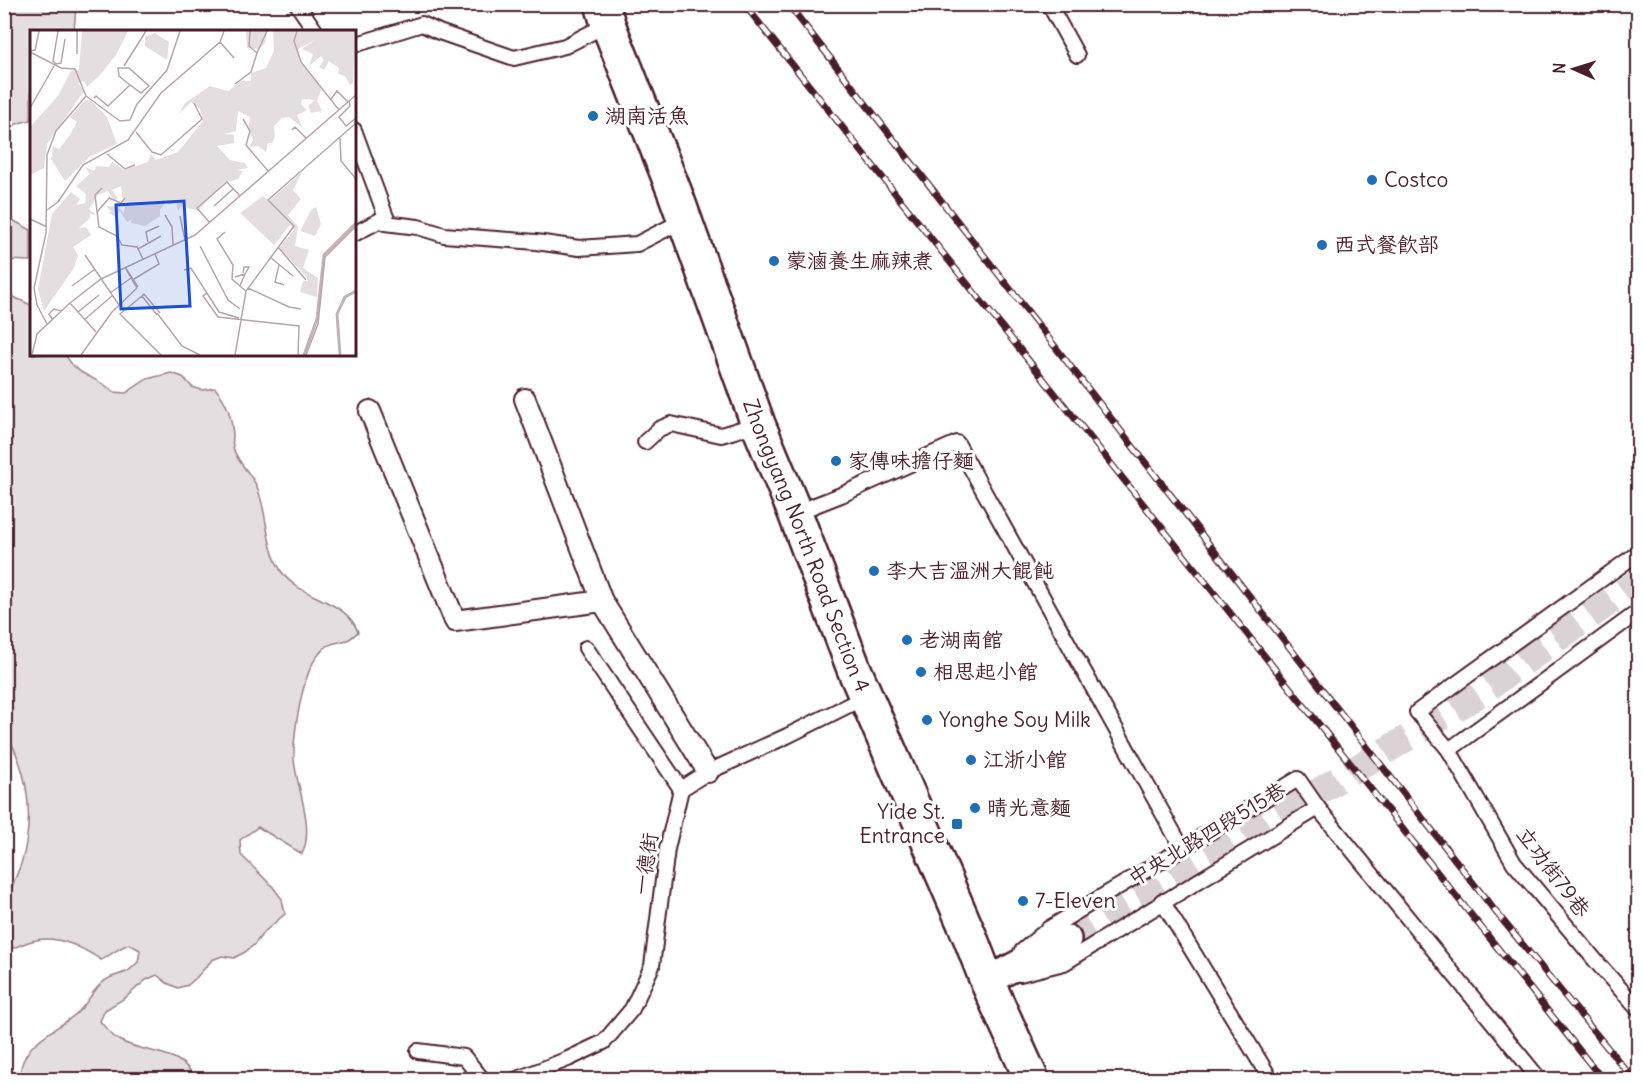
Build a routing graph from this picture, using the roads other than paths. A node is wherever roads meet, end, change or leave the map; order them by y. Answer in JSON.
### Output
{"nodes":[{"id":1,"x":297,"y":4,"type":"edge"},
{"id":2,"x":1049,"y":4,"type":"edge"},
{"id":3,"x":605,"y":14,"type":"edge"},
{"id":4,"x":315,"y":30,"type":"edge"},
{"id":5,"x":356,"y":44,"type":"edge"},
{"id":6,"x":1077,"y":55,"type":"dead end"},
{"id":7,"x":356,"y":135,"type":"edge"},
{"id":8,"x":386,"y":217,"type":"junction"},
{"id":9,"x":684,"y":220,"type":"junction"},
{"id":10,"x":356,"y":233,"type":"edge"},
{"id":11,"x":525,"y":399,"type":"dead end"},
{"id":12,"x":370,"y":411,"type":"dead end"},
{"id":13,"x":758,"y":424,"type":"junction"},
{"id":14,"x":645,"y":442,"type":"dead end"},
{"id":15,"x":795,"y":513,"type":"junction"},
{"id":16,"x":1638,"y":553,"type":"edge"},
{"id":17,"x":602,"y":601,"type":"junction"},
{"id":18,"x":1638,"y":612,"type":"edge"},
{"id":19,"x":586,"y":648,"type":"dead end"},
{"id":20,"x":867,"y":696,"type":"junction"},
{"id":21,"x":1449,"y":750,"type":"junction"},
{"id":22,"x":708,"y":772,"type":"junction"},
{"id":23,"x":681,"y":789,"type":"junction"},
{"id":24,"x":1318,"y":808,"type":"junction"},
{"id":25,"x":1182,"y":848,"type":"junction"},
{"id":26,"x":1162,"y":902,"type":"junction"},
{"id":27,"x":1067,"y":939,"type":"tunnel mouth"},
{"id":28,"x":987,"y":981,"type":"junction"},
{"id":29,"x":1638,"y":1009,"type":"edge"},
{"id":30,"x":418,"y":1051,"type":"dead end"},
{"id":31,"x":483,"y":1080,"type":"edge"},
{"id":32,"x":515,"y":1080,"type":"edge"},
{"id":33,"x":1032,"y":1080,"type":"edge"},
{"id":34,"x":1271,"y":1080,"type":"edge"},
{"id":35,"x":1539,"y":1080,"type":"edge"}],
"edges":[{"from":1,"to":4,"type":"lane"},
{"from":2,"to":6,"type":"lane"},
{"from":3,"to":5,"type":"lane"},
{"from":3,"to":9,"type":"street","name":"Zhongyang North Road Section 4"},
{"from":7,"to":8,"type":"lane"},
{"from":8,"to":9,"type":"lane"},
{"from":8,"to":10,"type":"lane"},
{"from":9,"to":13,"type":"street","name":"Zhongyang North Road Section 4"},
{"from":11,"to":17,"type":"street"},
{"from":12,"to":17,"type":"street"},
{"from":13,"to":14,"type":"lane"},
{"from":13,"to":15,"type":"street","name":"Zhongyang North Road Section 4"},
{"from":15,"to":20,"type":"street","name":"Zhongyang North Road Section 4"},
{"from":15,"to":25,"type":"lane"},
{"from":16,"to":21,"type":"lane","name":"立功街79巷"},
{"from":17,"to":22,"type":"street"},
{"from":18,"to":21,"type":"lane"},
{"from":19,"to":23,"type":"lane"},
{"from":20,"to":22,"type":"lane"},
{"from":20,"to":28,"type":"street","name":"Zhongyang North Road Section 4"},
{"from":21,"to":29,"type":"lane","name":"立功街79巷"},
{"from":22,"to":23,"type":"lane"},
{"from":23,"to":32,"type":"lane","name":"一德街"},
{"from":24,"to":25,"type":"lane","name":"中央北路四段515巷"},
{"from":24,"to":26,"type":"lane","name":"中央北路四段515巷"},
{"from":24,"to":35,"type":"lane"},
{"from":25,"to":28,"type":"lane","name":"中央北路四段515巷"},
{"from":26,"to":28,"type":"lane","name":"中央北路四段515巷"},
{"from":26,"to":34,"type":"lane"},
{"from":27,"to":28,"type":"street"},
{"from":28,"to":33,"type":"street","name":"Zhongyang North Road Section 4"},
{"from":30,"to":31,"type":"lane"}]}
